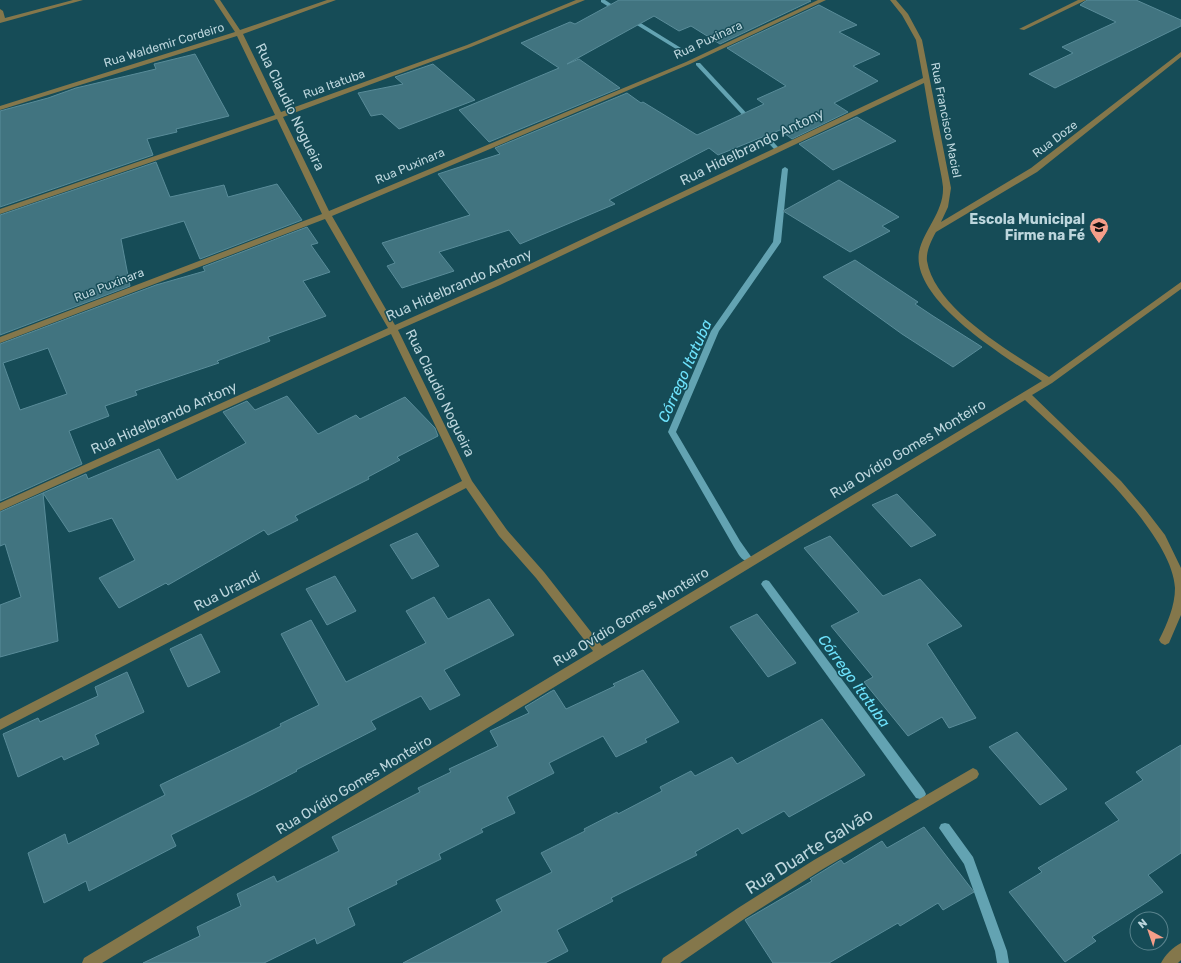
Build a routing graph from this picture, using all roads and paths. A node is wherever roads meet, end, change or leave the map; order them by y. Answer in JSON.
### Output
{"nodes":[{"id":1,"x":80,"y":0,"type":"edge"},
{"id":2,"x":216,"y":0,"type":"edge"},
{"id":3,"x":333,"y":0,"type":"edge"},
{"id":4,"x":582,"y":0,"type":"edge"},
{"id":5,"x":823,"y":0,"type":"edge"},
{"id":6,"x":893,"y":0,"type":"edge"},
{"id":7,"x":1083,"y":0,"type":"edge"},
{"id":8,"x":0,"y":11,"type":"edge"},
{"id":9,"x":1,"y":21,"type":"edge"},
{"id":10,"x":1022,"y":30,"type":"dead end"},
{"id":11,"x":239,"y":33,"type":"junction"},
{"id":12,"x":1181,"y":54,"type":"edge"},
{"id":13,"x":926,"y":79,"type":"junction"},
{"id":14,"x":0,"y":108,"type":"edge"},
{"id":15,"x":278,"y":116,"type":"junction"},
{"id":16,"x":0,"y":212,"type":"edge"},
{"id":17,"x":327,"y":215,"type":"junction"},
{"id":18,"x":934,"y":230,"type":"junction"},
{"id":19,"x":1181,"y":285,"type":"edge"},
{"id":20,"x":393,"y":329,"type":"junction"},
{"id":21,"x":0,"y":340,"type":"edge"},
{"id":22,"x":1049,"y":381,"type":"junction"},
{"id":23,"x":1026,"y":396,"type":"junction"},
{"id":24,"x":468,"y":483,"type":"junction"},
{"id":25,"x":0,"y":507,"type":"edge"},
{"id":26,"x":1164,"y":640,"type":"dead end"},
{"id":27,"x":601,"y":653,"type":"junction"},
{"id":28,"x":0,"y":725,"type":"edge"},
{"id":29,"x":973,"y":774,"type":"dead end"},
{"id":30,"x":1181,"y":950,"type":"edge"},
{"id":31,"x":89,"y":963,"type":"edge"},
{"id":32,"x":668,"y":963,"type":"edge"},
{"id":33,"x":1168,"y":963,"type":"edge"}],
"edges":[{"from":1,"to":9,"type":"street"},
{"from":2,"to":11,"type":"street","name":"Rua Claudio Nogueira"},
{"from":3,"to":11,"type":"street","name":"Rua Waldemir Cordeiro"},
{"from":4,"to":15,"type":"street","name":"Rua Itatuba"},
{"from":5,"to":17,"type":"street","name":"Rua Puxinara"},
{"from":6,"to":13,"type":"street","name":"Rua Francisco Maciel"},
{"from":7,"to":10,"type":"street"},
{"from":8,"to":9,"type":"street"},
{"from":11,"to":14,"type":"street","name":"Rua Waldemir Cordeiro"},
{"from":11,"to":15,"type":"street","name":"Rua Claudio Nogueira"},
{"from":12,"to":18,"type":"street","name":"Rua Doze"},
{"from":13,"to":18,"type":"street","name":"Rua Francisco Maciel"},
{"from":13,"to":20,"type":"street","name":"Rua Hidelbrando Antony"},
{"from":15,"to":16,"type":"street","name":"Rua Itatuba"},
{"from":15,"to":17,"type":"street","name":"Rua Claudio Nogueira"},
{"from":17,"to":20,"type":"street","name":"Rua Claudio Nogueira"},
{"from":17,"to":21,"type":"street","name":"Rua Puxinara"},
{"from":18,"to":22,"type":"street","name":"Rua Francisco Maciel"},
{"from":19,"to":22,"type":"street","name":"Rua Ovídio Gomes Monteiro"},
{"from":20,"to":24,"type":"street","name":"Rua Claudio Nogueira"},
{"from":20,"to":25,"type":"street","name":"Rua Hidelbrando Antony"},
{"from":22,"to":23,"type":"street","name":"Rua Ovídio Gomes Monteiro"},
{"from":23,"to":26,"type":"street"},
{"from":23,"to":27,"type":"street","name":"Rua Ovídio Gomes Monteiro"},
{"from":24,"to":27,"type":"street","name":"Rua Claudio Nogueira"},
{"from":24,"to":28,"type":"street","name":"Rua Urandi"},
{"from":27,"to":31,"type":"street","name":"Rua Ovídio Gomes Monteiro"},
{"from":29,"to":32,"type":"street","name":"Rua Duarte Galvão"},
{"from":30,"to":33,"type":"street"}]}
